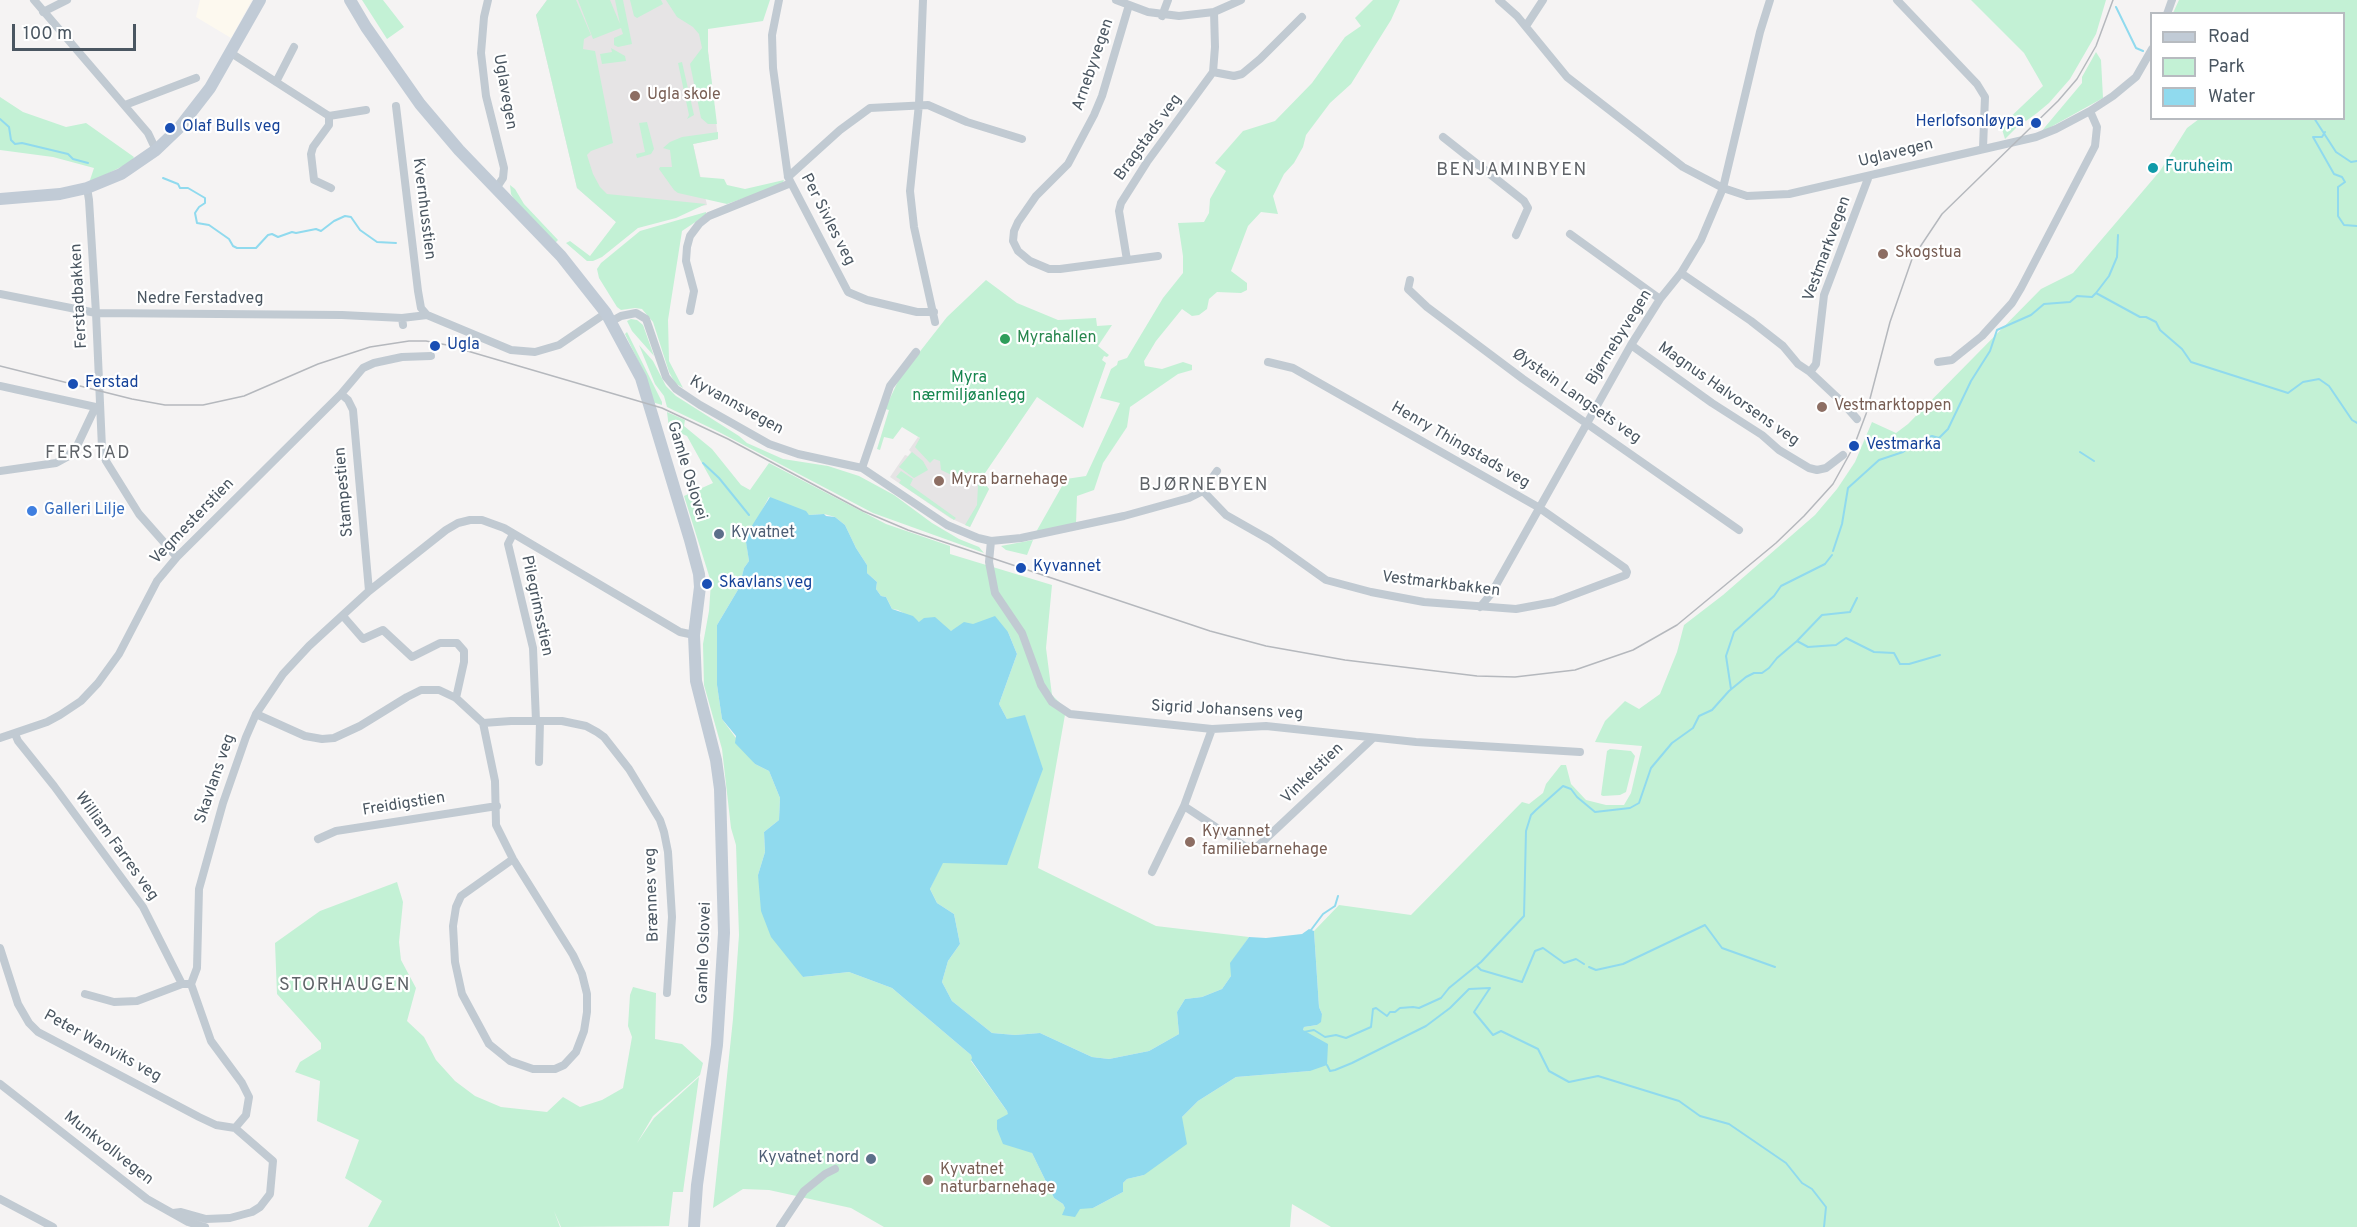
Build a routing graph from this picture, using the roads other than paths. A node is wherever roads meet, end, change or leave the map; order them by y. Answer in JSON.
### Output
{"nodes":[{"id":1,"x":34,"y":0,"type":"edge"},
{"id":2,"x":67,"y":0,"type":"edge"},
{"id":3,"x":260,"y":0,"type":"edge"},
{"id":4,"x":350,"y":0,"type":"edge"},
{"id":5,"x":488,"y":0,"type":"edge"},
{"id":6,"x":779,"y":0,"type":"edge"},
{"id":7,"x":923,"y":0,"type":"edge"},
{"id":8,"x":1116,"y":0,"type":"edge"},
{"id":9,"x":1168,"y":0,"type":"edge"},
{"id":10,"x":1241,"y":0,"type":"edge"},
{"id":11,"x":1499,"y":0,"type":"edge"},
{"id":12,"x":1543,"y":0,"type":"edge"},
{"id":13,"x":1770,"y":0,"type":"edge"},
{"id":14,"x":1897,"y":0,"type":"edge"},
{"id":15,"x":1129,"y":5,"type":"junction"},
{"id":16,"x":44,"y":12,"type":"junction"},
{"id":17,"x":1214,"y":12,"type":"junction"},
{"id":18,"x":1162,"y":16,"type":"junction"},
{"id":19,"x":1302,"y":17,"type":"dead end"},
{"id":20,"x":1526,"y":26,"type":"junction"},
{"id":21,"x":294,"y":47,"type":"dead end"},
{"id":22,"x":2150,"y":51,"type":"edge"},
{"id":23,"x":231,"y":53,"type":"junction"},
{"id":24,"x":1213,"y":72,"type":"junction"},
{"id":25,"x":196,"y":78,"type":"dead end"},
{"id":26,"x":276,"y":82,"type":"junction"},
{"id":27,"x":919,"y":104,"type":"junction"},
{"id":28,"x":125,"y":105,"type":"junction"},
{"id":29,"x":396,"y":106,"type":"dead end"},
{"id":30,"x":366,"y":110,"type":"dead end"},
{"id":31,"x":2090,"y":111,"type":"junction"},
{"id":32,"x":329,"y":116,"type":"junction"},
{"id":33,"x":1443,"y":137,"type":"dead end"},
{"id":34,"x":1022,"y":139,"type":"dead end"},
{"id":35,"x":1983,"y":148,"type":"junction"},
{"id":36,"x":156,"y":150,"type":"junction"},
{"id":37,"x":1869,"y":176,"type":"junction"},
{"id":38,"x":789,"y":180,"type":"junction"},
{"id":39,"x":497,"y":187,"type":"junction"},
{"id":40,"x":87,"y":188,"type":"junction"},
{"id":41,"x":331,"y":188,"type":"dead end"},
{"id":42,"x":1723,"y":188,"type":"junction"},
{"id":43,"x":0,"y":199,"type":"edge"},
{"id":44,"x":1570,"y":234,"type":"dead end"},
{"id":45,"x":1516,"y":235,"type":"dead end"},
{"id":46,"x":1158,"y":256,"type":"dead end"},
{"id":47,"x":1127,"y":260,"type":"junction"},
{"id":48,"x":1681,"y":273,"type":"junction"},
{"id":49,"x":1410,"y":280,"type":"dead end"},
{"id":50,"x":0,"y":294,"type":"edge"},
{"id":51,"x":1660,"y":299,"type":"junction"},
{"id":52,"x":690,"y":311,"type":"dead end"},
{"id":53,"x":934,"y":312,"type":"junction"},
{"id":54,"x":96,"y":314,"type":"junction"},
{"id":55,"x":427,"y":315,"type":"junction"},
{"id":56,"x":609,"y":317,"type":"junction"},
{"id":57,"x":936,"y":322,"type":"dead end"},
{"id":58,"x":1631,"y":345,"type":"junction"},
{"id":59,"x":916,"y":352,"type":"dead end"},
{"id":60,"x":431,"y":356,"type":"dead end"},
{"id":61,"x":1268,"y":362,"type":"dead end"},
{"id":62,"x":1938,"y":362,"type":"dead end"},
{"id":63,"x":1809,"y":372,"type":"junction"},
{"id":64,"x":0,"y":386,"type":"edge"},
{"id":65,"x":341,"y":394,"type":"junction"},
{"id":66,"x":98,"y":408,"type":"junction"},
{"id":67,"x":1857,"y":419,"type":"dead end"},
{"id":68,"x":1586,"y":423,"type":"junction"},
{"id":69,"x":1844,"y":455,"type":"dead end"},
{"id":70,"x":862,"y":468,"type":"junction"},
{"id":71,"x":0,"y":471,"type":"edge"},
{"id":72,"x":1217,"y":471,"type":"dead end"},
{"id":73,"x":1203,"y":491,"type":"junction"},
{"id":74,"x":1538,"y":507,"type":"junction"},
{"id":75,"x":1739,"y":530,"type":"dead end"},
{"id":76,"x":513,"y":534,"type":"junction"},
{"id":77,"x":991,"y":541,"type":"junction"},
{"id":78,"x":177,"y":557,"type":"junction"},
{"id":79,"x":1628,"y":572,"type":"joint"},
{"id":80,"x":369,"y":591,"type":"junction"},
{"id":81,"x":1480,"y":607,"type":"junction"},
{"id":82,"x":343,"y":616,"type":"junction"},
{"id":83,"x":694,"y":635,"type":"junction"},
{"id":84,"x":456,"y":698,"type":"junction"},
{"id":85,"x":256,"y":714,"type":"junction"},
{"id":86,"x":538,"y":721,"type":"junction"},
{"id":87,"x":483,"y":723,"type":"junction"},
{"id":88,"x":1212,"y":729,"type":"junction"},
{"id":89,"x":15,"y":734,"type":"junction"},
{"id":90,"x":0,"y":738,"type":"edge"},
{"id":91,"x":1373,"y":738,"type":"junction"},
{"id":92,"x":1580,"y":752,"type":"dead end"},
{"id":93,"x":539,"y":762,"type":"dead end"},
{"id":94,"x":497,"y":806,"type":"junction"},
{"id":95,"x":1184,"y":806,"type":"junction"},
{"id":96,"x":318,"y":839,"type":"dead end"},
{"id":97,"x":513,"y":859,"type":"junction"},
{"id":98,"x":1152,"y":872,"type":"dead end"},
{"id":99,"x":0,"y":948,"type":"edge"},
{"id":100,"x":187,"y":984,"type":"junction"},
{"id":101,"x":667,"y":993,"type":"dead end"},
{"id":102,"x":85,"y":994,"type":"dead end"},
{"id":103,"x":0,"y":1084,"type":"edge"},
{"id":104,"x":235,"y":1128,"type":"junction"},
{"id":105,"x":835,"y":1169,"type":"dead end"},
{"id":106,"x":0,"y":1199,"type":"edge"},
{"id":107,"x":173,"y":1213,"type":"junction"},
{"id":108,"x":52,"y":1227,"type":"edge"},
{"id":109,"x":205,"y":1227,"type":"edge"},
{"id":110,"x":694,"y":1227,"type":"edge"},
{"id":111,"x":780,"y":1227,"type":"edge"}],
"edges":[{"from":1,"to":16,"type":"street"},
{"from":2,"to":16,"type":"street"},
{"from":3,"to":23,"type":"street"},
{"from":4,"to":39,"type":"street","name":"Gamle Oslovei"},
{"from":5,"to":39,"type":"street","name":"Uglavegen"},
{"from":6,"to":38,"type":"street","name":"Per Sivles veg"},
{"from":7,"to":27,"type":"street"},
{"from":8,"to":15,"type":"street"},
{"from":9,"to":18,"type":"street"},
{"from":10,"to":17,"type":"street"},
{"from":11,"to":20,"type":"street","name":"Uglavegen"},
{"from":12,"to":20,"type":"street"},
{"from":13,"to":42,"type":"street","name":"Bjørnebyvegen"},
{"from":14,"to":35,"type":"street"},
{"from":15,"to":18,"type":"street"},
{"from":15,"to":47,"type":"street","name":"Arnebyvegen"},
{"from":16,"to":28,"type":"street"},
{"from":17,"to":18,"type":"street"},
{"from":17,"to":24,"type":"street"},
{"from":19,"to":24,"type":"street"},
{"from":20,"to":42,"type":"street","name":"Uglavegen"},
{"from":21,"to":26,"type":"street"},
{"from":22,"to":31,"type":"street","name":"Uglavegen"},
{"from":23,"to":26,"type":"street"},
{"from":23,"to":36,"type":"street"},
{"from":24,"to":47,"type":"street","name":"Bragstads veg"},
{"from":25,"to":28,"type":"street"},
{"from":26,"to":32,"type":"street"},
{"from":27,"to":34,"type":"street"},
{"from":27,"to":38,"type":"street"},
{"from":27,"to":53,"type":"street"},
{"from":28,"to":36,"type":"street"},
{"from":29,"to":55,"type":"street","name":"Kvernhusstien"},
{"from":30,"to":32,"type":"street"},
{"from":31,"to":35,"type":"street","name":"Uglavegen"},
{"from":31,"to":62,"type":"street"},
{"from":32,"to":41,"type":"street"},
{"from":33,"to":45,"type":"street"},
{"from":35,"to":37,"type":"street","name":"Uglavegen"},
{"from":36,"to":40,"type":"street"},
{"from":37,"to":42,"type":"street","name":"Uglavegen"},
{"from":37,"to":63,"type":"street","name":"Vestmarkvegen"},
{"from":38,"to":52,"type":"street"},
{"from":38,"to":53,"type":"street","name":"Per Sivles veg"},
{"from":39,"to":56,"type":"street","name":"Gamle Oslovei"},
{"from":40,"to":43,"type":"street"},
{"from":40,"to":54,"type":"street","name":"Ferstadbakken"},
{"from":42,"to":48,"type":"street","name":"Bjørnebyvegen"},
{"from":44,"to":51,"type":"street"},
{"from":46,"to":47,"type":"street","name":"Arnebyvegen"},
{"from":48,"to":51,"type":"street","name":"Bjørnebyvegen"},
{"from":48,"to":63,"type":"street"},
{"from":49,"to":68,"type":"street","name":"Øystein Langsets veg"},
{"from":50,"to":54,"type":"street","name":"Nedre Ferstadveg"},
{"from":51,"to":58,"type":"street","name":"Bjørnebyvegen"},
{"from":53,"to":57,"type":"street"},
{"from":54,"to":55,"type":"street","name":"Nedre Ferstadveg"},
{"from":54,"to":66,"type":"street","name":"Ferstadbakken"},
{"from":55,"to":56,"type":"street","name":"Nedre Ferstadveg"},
{"from":56,"to":70,"type":"street","name":"Kyvannsvegen"},
{"from":56,"to":83,"type":"street","name":"Gamle Oslovei"},
{"from":58,"to":68,"type":"street","name":"Bjørnebyvegen"},
{"from":58,"to":69,"type":"street","name":"Magnus Halvorsens veg"},
{"from":59,"to":70,"type":"street"},
{"from":60,"to":65,"type":"street","name":"Vegmesterstien"},
{"from":61,"to":74,"type":"street","name":"Henry Thingstads veg"},
{"from":63,"to":67,"type":"street"},
{"from":64,"to":66,"type":"street"},
{"from":65,"to":78,"type":"street","name":"Vegmesterstien"},
{"from":65,"to":80,"type":"street","name":"Stampestien"},
{"from":66,"to":71,"type":"street"},
{"from":66,"to":78,"type":"street","name":"Ferstadbakken"},
{"from":68,"to":74,"type":"street","name":"Bjørnebyvegen"},
{"from":68,"to":75,"type":"street","name":"Øystein Langsets veg"},
{"from":70,"to":77,"type":"street","name":"Kyvannsvegen"},
{"from":72,"to":73,"type":"street"},
{"from":73,"to":77,"type":"street","name":"Kyvannsvegen"},
{"from":73,"to":81,"type":"street","name":"Vestmarkbakken"},
{"from":74,"to":79,"type":"street","name":"Henry Thingstads veg"},
{"from":74,"to":81,"type":"street","name":"Bjørnebyvegen"},
{"from":76,"to":80,"type":"street","name":"Skavlans veg"},
{"from":76,"to":83,"type":"street","name":"Skavlans veg"},
{"from":76,"to":86,"type":"street","name":"Pilegrimsstien"},
{"from":77,"to":88,"type":"street","name":"Sigrid Johansens veg"},
{"from":78,"to":89,"type":"street","name":"Vegmesterstien"},
{"from":79,"to":81,"type":"street","name":"Vestmarkbakken"},
{"from":80,"to":82,"type":"street","name":"Skavlans veg"},
{"from":82,"to":84,"type":"street"},
{"from":82,"to":85,"type":"street","name":"Skavlans veg"},
{"from":83,"to":110,"type":"street","name":"Gamle Oslovei"},
{"from":84,"to":85,"type":"street"},
{"from":84,"to":87,"type":"street"},
{"from":85,"to":100,"type":"street","name":"Skavlans veg"},
{"from":86,"to":87,"type":"street","name":"Brænnes veg"},
{"from":86,"to":93,"type":"street"},
{"from":86,"to":101,"type":"street","name":"Brænnes veg"},
{"from":87,"to":94,"type":"street"},
{"from":88,"to":91,"type":"street","name":"Sigrid Johansens veg"},
{"from":88,"to":95,"type":"street"},
{"from":89,"to":90,"type":"street","name":"Vegmesterstien"},
{"from":89,"to":100,"type":"street","name":"William Farres veg"},
{"from":91,"to":92,"type":"street","name":"Sigrid Johansens veg"},
{"from":91,"to":95,"type":"street","name":"Vinkelstien"},
{"from":94,"to":96,"type":"street","name":"Freidigstien"},
{"from":94,"to":97,"type":"street"},
{"from":95,"to":98,"type":"street"},
{"from":97,"to":97,"type":"street"},
{"from":99,"to":104,"type":"street","name":"Peter Wanviks veg"},
{"from":100,"to":102,"type":"street"},
{"from":100,"to":104,"type":"street","name":"William Farres veg"},
{"from":103,"to":107,"type":"street","name":"Munkvollvegen"},
{"from":104,"to":107,"type":"street"},
{"from":105,"to":111,"type":"street"},
{"from":106,"to":108,"type":"street"},
{"from":107,"to":109,"type":"street","name":"Munkvollvegen"}]}
